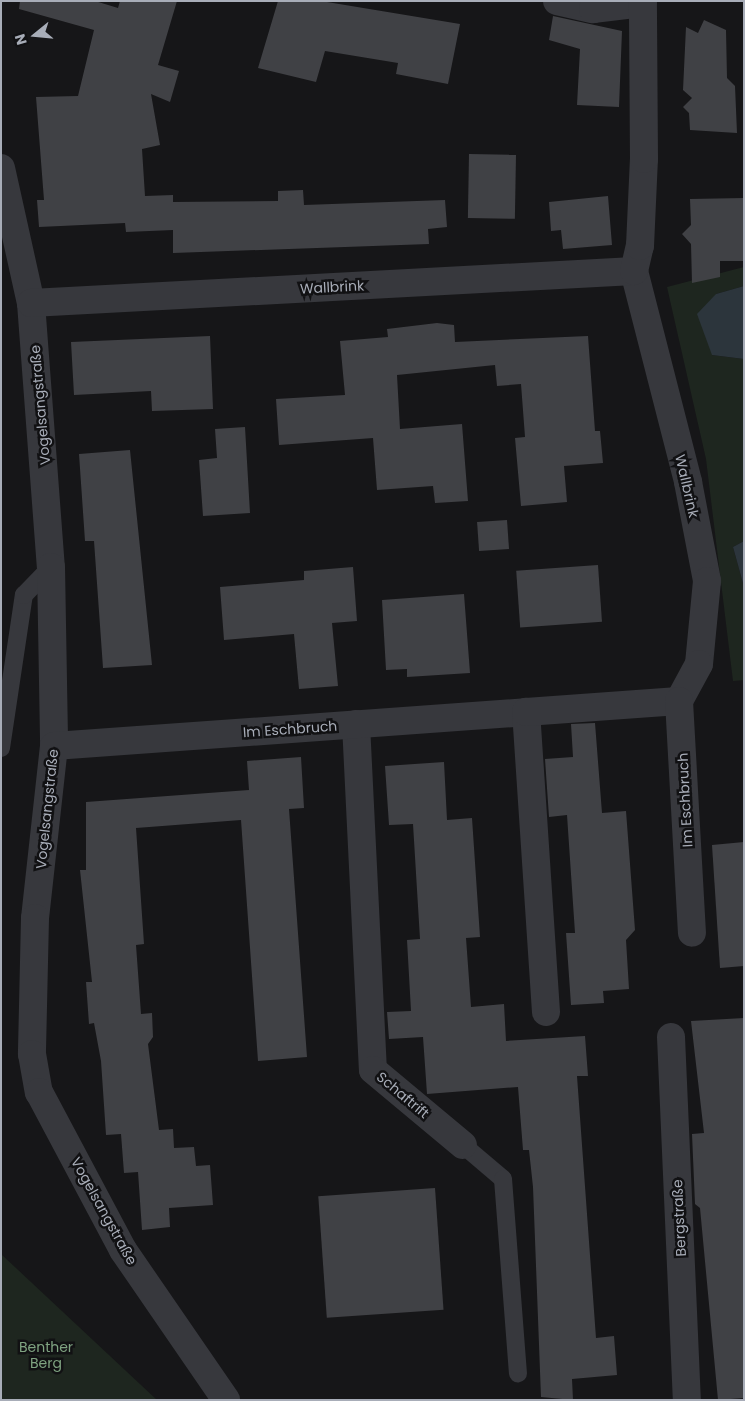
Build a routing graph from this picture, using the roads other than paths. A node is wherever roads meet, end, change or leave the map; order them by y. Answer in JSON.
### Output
{"nodes":[{"id":1,"x":557,"y":1,"type":"edge"},
{"id":2,"x":643,"y":2,"type":"edge"},
{"id":3,"x":1,"y":168,"type":"edge"},
{"id":4,"x":634,"y":271,"type":"junction"},
{"id":5,"x":31,"y":303,"type":"junction"},
{"id":6,"x":50,"y":567,"type":"junction"},
{"id":7,"x":680,"y":701,"type":"junction"},
{"id":8,"x":526,"y":712,"type":"junction"},
{"id":9,"x":356,"y":724,"type":"junction"},
{"id":10,"x":54,"y":746,"type":"junction"},
{"id":11,"x":1,"y":748,"type":"edge"},
{"id":12,"x":692,"y":933,"type":"dead end"},
{"id":13,"x":546,"y":1012,"type":"dead end"},
{"id":14,"x":671,"y":1037,"type":"dead end"},
{"id":15,"x":462,"y":1145,"type":"joint"},
{"id":16,"x":518,"y":1373,"type":"dead end"},
{"id":17,"x":226,"y":1400,"type":"edge"},
{"id":18,"x":687,"y":1400,"type":"edge"}],
"edges":[{"from":1,"to":2,"type":"street"},
{"from":2,"to":4,"type":"street","name":"Wallbrink"},
{"from":3,"to":5,"type":"street","name":"Vogelsangstraße"},
{"from":4,"to":5,"type":"street","name":"Wallbrink"},
{"from":4,"to":7,"type":"street","name":"Wallbrink"},
{"from":5,"to":6,"type":"street","name":"Vogelsangstraße"},
{"from":6,"to":10,"type":"street","name":"Vogelsangstraße"},
{"from":6,"to":11,"type":"lane"},
{"from":7,"to":8,"type":"street","name":"Im Eschbruch"},
{"from":7,"to":12,"type":"street","name":"Im Eschbruch"},
{"from":8,"to":9,"type":"street","name":"Im Eschbruch"},
{"from":8,"to":13,"type":"street"},
{"from":9,"to":10,"type":"street","name":"Im Eschbruch"},
{"from":9,"to":15,"type":"street","name":"Schaftrift"},
{"from":10,"to":17,"type":"street","name":"Vogelsangstraße"},
{"from":14,"to":18,"type":"street","name":"Bergstraße"},
{"from":15,"to":16,"type":"lane","name":"Schaftrift"}]}
